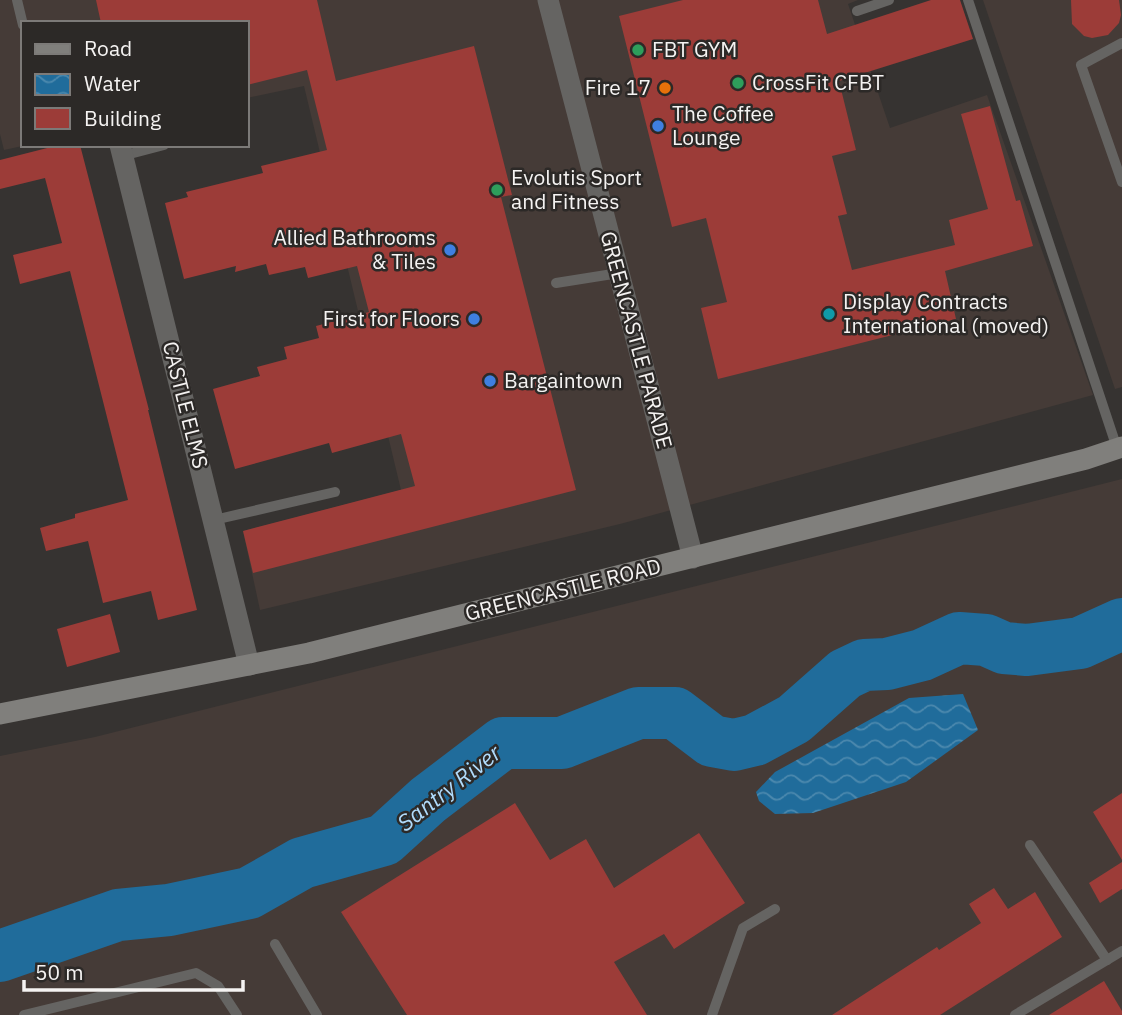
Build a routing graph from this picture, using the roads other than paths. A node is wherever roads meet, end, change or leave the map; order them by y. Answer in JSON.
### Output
{"nodes":[{"id":1,"x":17,"y":0,"type":"edge"},
{"id":2,"x":548,"y":0,"type":"edge"},
{"id":3,"x":888,"y":0,"type":"edge"},
{"id":4,"x":968,"y":0,"type":"edge"},
{"id":5,"x":856,"y":11,"type":"dead end"},
{"id":6,"x":22,"y":21,"type":"edge"},
{"id":7,"x":1122,"y":43,"type":"edge"},
{"id":8,"x":147,"y":147,"type":"edge"},
{"id":9,"x":121,"y":150,"type":"edge"},
{"id":10,"x":1122,"y":182,"type":"edge"},
{"id":11,"x":619,"y":273,"type":"junction"},
{"id":12,"x":556,"y":284,"type":"dead end"},
{"id":13,"x":1120,"y":448,"type":"edge"},
{"id":14,"x":335,"y":492,"type":"dead end"},
{"id":15,"x":214,"y":520,"type":"junction"},
{"id":16,"x":693,"y":558,"type":"junction"},
{"id":17,"x":249,"y":665,"type":"junction"},
{"id":18,"x":0,"y":714,"type":"edge"},
{"id":19,"x":1030,"y":845,"type":"dead end"},
{"id":20,"x":775,"y":909,"type":"dead end"},
{"id":21,"x":275,"y":944,"type":"dead end"},
{"id":22,"x":1122,"y":951,"type":"edge"},
{"id":23,"x":1107,"y":960,"type":"junction"},
{"id":24,"x":24,"y":1015,"type":"edge"},
{"id":25,"x":237,"y":1015,"type":"edge"},
{"id":26,"x":317,"y":1015,"type":"edge"},
{"id":27,"x":712,"y":1015,"type":"edge"},
{"id":28,"x":1015,"y":1015,"type":"edge"}],
"edges":[{"from":1,"to":6,"type":"lane"},
{"from":2,"to":11,"type":"street","name":"GREENCASTLE PARADE"},
{"from":3,"to":5,"type":"lane"},
{"from":4,"to":13,"type":"lane"},
{"from":7,"to":10,"type":"lane"},
{"from":8,"to":9,"type":"lane"},
{"from":9,"to":15,"type":"street","name":"CASTLE ELMS"},
{"from":11,"to":12,"type":"lane"},
{"from":11,"to":16,"type":"street","name":"GREENCASTLE PARADE"},
{"from":13,"to":16,"type":"street","name":"GREENCASTLE ROAD"},
{"from":14,"to":15,"type":"lane"},
{"from":15,"to":17,"type":"street","name":"CASTLE ELMS"},
{"from":16,"to":17,"type":"street","name":"GREENCASTLE ROAD"},
{"from":17,"to":18,"type":"street","name":"GREENCASTLE ROAD"},
{"from":19,"to":23,"type":"lane"},
{"from":20,"to":27,"type":"lane"},
{"from":21,"to":26,"type":"lane"},
{"from":22,"to":23,"type":"lane"},
{"from":23,"to":28,"type":"lane"},
{"from":24,"to":25,"type":"lane"}]}
